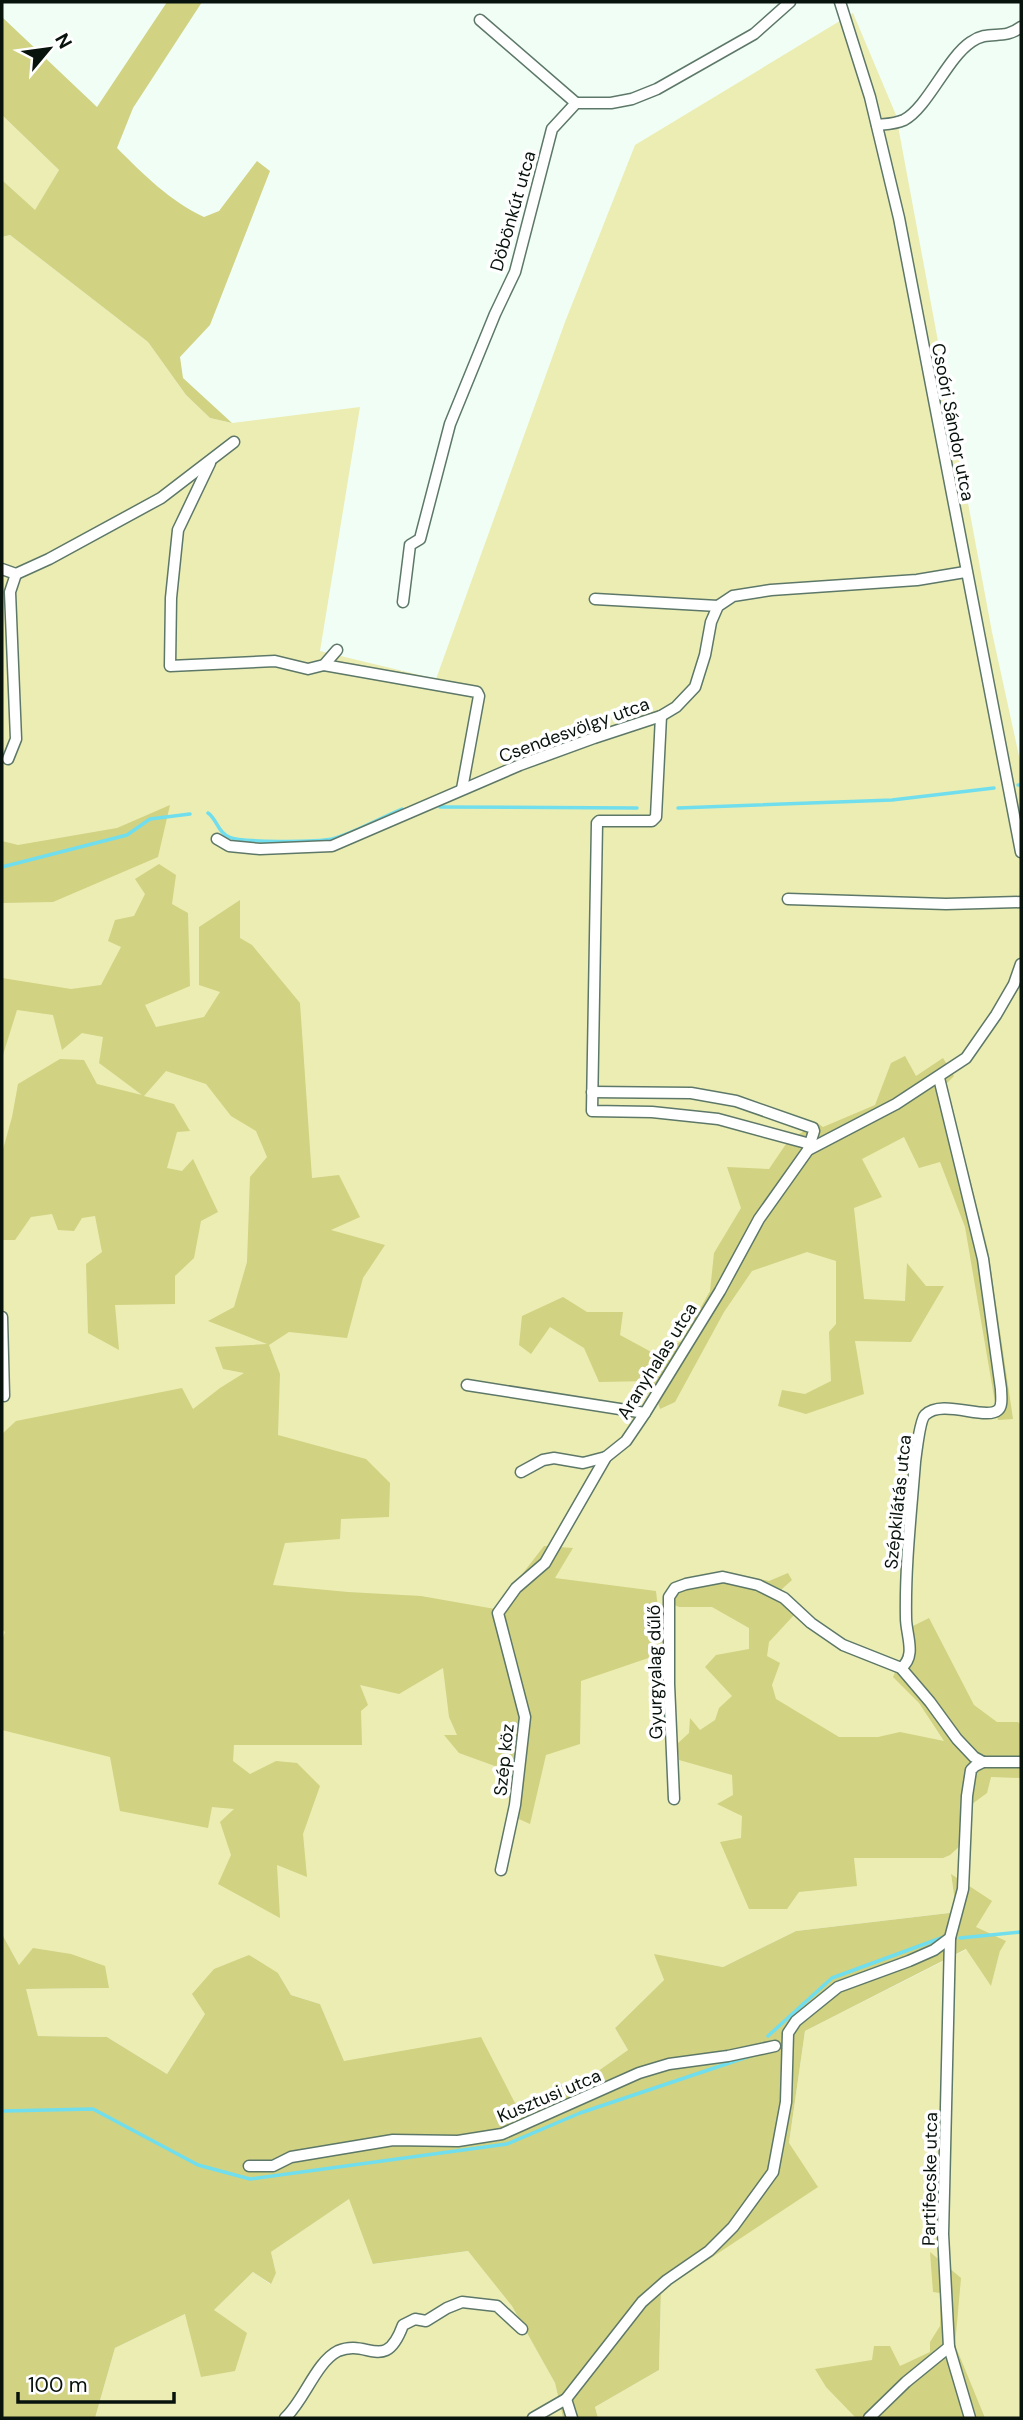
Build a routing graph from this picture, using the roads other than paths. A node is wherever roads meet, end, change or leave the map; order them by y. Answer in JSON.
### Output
{"nodes":[{"id":1,"x":790,"y":2,"type":"edge"},
{"id":2,"x":840,"y":2,"type":"edge"},
{"id":3,"x":480,"y":20,"type":"dead end"},
{"id":4,"x":1021,"y":27,"type":"edge"},
{"id":5,"x":576,"y":103,"type":"junction"},
{"id":6,"x":877,"y":125,"type":"junction"},
{"id":7,"x":234,"y":442,"type":"dead end"},
{"id":8,"x":209,"y":463,"type":"junction"},
{"id":9,"x":2,"y":569,"type":"edge"},
{"id":10,"x":965,"y":572,"type":"junction"},
{"id":11,"x":16,"y":575,"type":"junction"},
{"id":12,"x":596,"y":599,"type":"dead end"},
{"id":13,"x":403,"y":602,"type":"dead end"},
{"id":14,"x":718,"y":606,"type":"junction"},
{"id":15,"x":337,"y":650,"type":"dead end"},
{"id":16,"x":324,"y":666,"type":"junction"},
{"id":17,"x":661,"y":716,"type":"junction"},
{"id":18,"x":8,"y":759,"type":"dead end"},
{"id":19,"x":462,"y":789,"type":"junction"},
{"id":20,"x":217,"y":839,"type":"dead end"},
{"id":21,"x":1021,"y":852,"type":"edge"},
{"id":22,"x":788,"y":899,"type":"dead end"},
{"id":23,"x":1021,"y":902,"type":"edge"},
{"id":24,"x":1021,"y":964,"type":"edge"},
{"id":25,"x":939,"y":1077,"type":"junction"},
{"id":26,"x":592,"y":1091,"type":"junction"},
{"id":27,"x":809,"y":1147,"type":"junction"},
{"id":28,"x":2,"y":1317,"type":"edge"},
{"id":29,"x":467,"y":1385,"type":"dead end"},
{"id":30,"x":4,"y":1396,"type":"dead end"},
{"id":31,"x":645,"y":1413,"type":"junction"},
{"id":32,"x":606,"y":1457,"type":"junction"},
{"id":33,"x":521,"y":1472,"type":"dead end"},
{"id":34,"x":498,"y":1613,"type":"joint"},
{"id":35,"x":901,"y":1668,"type":"junction"},
{"id":36,"x":983,"y":1762,"type":"junction"},
{"id":37,"x":1021,"y":1762,"type":"edge"},
{"id":38,"x":674,"y":1799,"type":"dead end"},
{"id":39,"x":501,"y":1870,"type":"dead end"},
{"id":40,"x":950,"y":1938,"type":"junction"},
{"id":41,"x":775,"y":2046,"type":"dead end"},
{"id":42,"x":249,"y":2166,"type":"dead end"},
{"id":43,"x":522,"y":2329,"type":"dead end"},
{"id":44,"x":949,"y":2347,"type":"junction"},
{"id":45,"x":566,"y":2399,"type":"junction"},
{"id":46,"x":285,"y":2418,"type":"edge"},
{"id":47,"x":533,"y":2418,"type":"edge"},
{"id":48,"x":572,"y":2418,"type":"edge"},
{"id":49,"x":869,"y":2418,"type":"edge"},
{"id":50,"x":970,"y":2418,"type":"edge"}],
"edges":[{"from":1,"to":5,"type":"street"},
{"from":2,"to":6,"type":"street","name":"Csoóri Sándor utca"},
{"from":3,"to":5,"type":"street"},
{"from":4,"to":6,"type":"street"},
{"from":5,"to":13,"type":"street","name":"Döbönkút utca"},
{"from":6,"to":10,"type":"street","name":"Csoóri Sándor utca"},
{"from":7,"to":8,"type":"street"},
{"from":8,"to":11,"type":"street"},
{"from":8,"to":16,"type":"street"},
{"from":9,"to":11,"type":"street"},
{"from":10,"to":14,"type":"street"},
{"from":10,"to":21,"type":"street","name":"Csoóri Sándor utca"},
{"from":11,"to":18,"type":"street"},
{"from":12,"to":14,"type":"street"},
{"from":14,"to":17,"type":"street","name":"Csendesvölgy utca"},
{"from":15,"to":16,"type":"street"},
{"from":16,"to":19,"type":"street"},
{"from":17,"to":19,"type":"street","name":"Csendesvölgy utca"},
{"from":17,"to":26,"type":"street"},
{"from":19,"to":20,"type":"street","name":"Csendesvölgy utca"},
{"from":22,"to":23,"type":"street"},
{"from":24,"to":25,"type":"street","name":"Aranyhalas utca"},
{"from":25,"to":27,"type":"street","name":"Aranyhalas utca"},
{"from":25,"to":35,"type":"street","name":"Szépkilátás utca"},
{"from":26,"to":27,"type":"street"},
{"from":26,"to":27,"type":"street"},
{"from":27,"to":31,"type":"street","name":"Aranyhalas utca"},
{"from":28,"to":30,"type":"street"},
{"from":29,"to":31,"type":"street"},
{"from":31,"to":32,"type":"street","name":"Aranyhalas utca"},
{"from":32,"to":33,"type":"street"},
{"from":32,"to":34,"type":"street","name":"Aranyhalas utca"},
{"from":34,"to":39,"type":"street","name":"Szép köz"},
{"from":35,"to":36,"type":"street","name":"Gyurgyalag dűlő"},
{"from":35,"to":38,"type":"street","name":"Gyurgyalag dűlő"},
{"from":36,"to":37,"type":"street"},
{"from":36,"to":40,"type":"street"},
{"from":40,"to":44,"type":"street","name":"Partifecske utca"},
{"from":40,"to":45,"type":"street"},
{"from":41,"to":42,"type":"street","name":"Kusztusi utca"},
{"from":43,"to":46,"type":"street"},
{"from":44,"to":49,"type":"street"},
{"from":44,"to":50,"type":"street","name":"Partifecske utca"},
{"from":45,"to":47,"type":"street"},
{"from":45,"to":48,"type":"street"}]}
